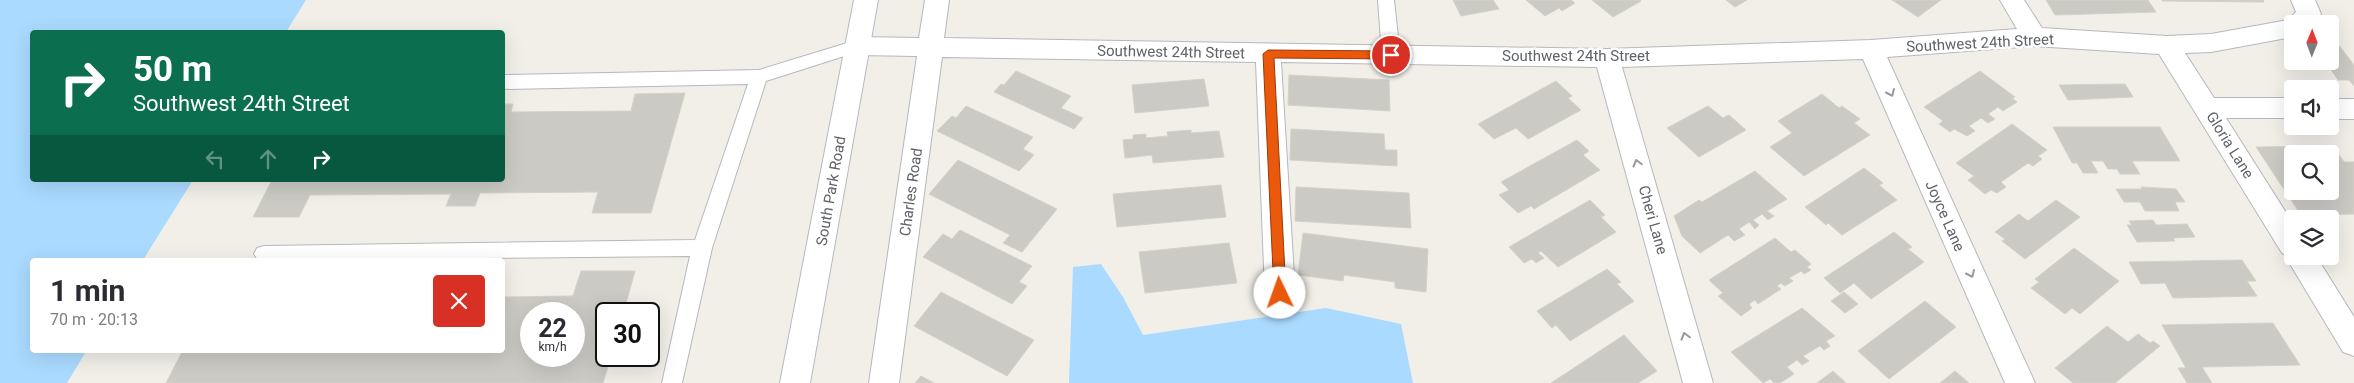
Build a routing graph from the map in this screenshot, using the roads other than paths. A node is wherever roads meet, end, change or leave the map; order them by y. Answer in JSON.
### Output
{"nodes":[{"id":1,"x":866,"y":0,"type":"edge"},
{"id":2,"x":937,"y":0,"type":"edge"},
{"id":3,"x":1386,"y":0,"type":"edge"},
{"id":4,"x":2012,"y":0,"type":"edge"},
{"id":5,"x":2284,"y":22,"type":"edge"},
{"id":6,"x":2034,"y":37,"type":"junction"},
{"id":7,"x":2167,"y":45,"type":"junction"},
{"id":8,"x":857,"y":46,"type":"junction"},
{"id":9,"x":1871,"y":48,"type":"junction"},
{"id":10,"x":931,"y":49,"type":"junction"},
{"id":11,"x":1268,"y":54,"type":"junction"},
{"id":12,"x":1391,"y":55,"type":"junction"},
{"id":13,"x":1608,"y":58,"type":"junction"},
{"id":14,"x":759,"y":77,"type":"junction"},
{"id":15,"x":505,"y":82,"type":"edge"},
{"id":16,"x":2207,"y":108,"type":"junction"},
{"id":17,"x":2284,"y":108,"type":"edge"},
{"id":18,"x":2339,"y":108,"type":"edge"},
{"id":19,"x":2354,"y":109,"type":"edge"},
{"id":20,"x":2284,"y":232,"type":"edge"},
{"id":21,"x":702,"y":248,"type":"junction"},
{"id":22,"x":264,"y":254,"type":"dead end"},
{"id":23,"x":2306,"y":265,"type":"edge"},
{"id":24,"x":1280,"y":293,"type":"dead end"},
{"id":25,"x":2354,"y":343,"type":"edge"},
{"id":26,"x":672,"y":383,"type":"edge"},
{"id":27,"x":795,"y":383,"type":"edge"},
{"id":28,"x":884,"y":383,"type":"edge"},
{"id":29,"x":1698,"y":383,"type":"edge"},
{"id":30,"x":2020,"y":383,"type":"edge"}],
"edges":[{"from":1,"to":8,"type":"street","name":"South Park Road"},
{"from":2,"to":10,"type":"street","name":"Charles Road"},
{"from":3,"to":12,"type":"lane"},
{"from":4,"to":6,"type":"street"},
{"from":5,"to":7,"type":"street","name":"Southwest 24th Street"},
{"from":6,"to":7,"type":"street","name":"Southwest 24th Street"},
{"from":6,"to":9,"type":"street","name":"Southwest 24th Street"},
{"from":7,"to":16,"type":"street","name":"Gloria Lane"},
{"from":8,"to":10,"type":"street","name":"Southwest 24th Street"},
{"from":8,"to":14,"type":"lane"},
{"from":8,"to":27,"type":"street","name":"South Park Road"},
{"from":9,"to":13,"type":"street","name":"Southwest 24th Street"},
{"from":9,"to":30,"type":"street","name":"Joyce Lane","one_way":true},
{"from":10,"to":11,"type":"street","name":"Southwest 24th Street"},
{"from":10,"to":28,"type":"street","name":"Charles Road"},
{"from":11,"to":12,"type":"street","name":"Southwest 24th Street"},
{"from":11,"to":24,"type":"street"},
{"from":12,"to":13,"type":"street","name":"Southwest 24th Street"},
{"from":29,"to":13,"type":"street","name":"Cheri Lane","one_way":true},
{"from":14,"to":15,"type":"lane"},
{"from":14,"to":21,"type":"lane"},
{"from":16,"to":17,"type":"street"},
{"from":16,"to":20,"type":"street","name":"Gloria Lane"},
{"from":18,"to":19,"type":"street"},
{"from":21,"to":22,"type":"lane"},
{"from":21,"to":26,"type":"lane"},
{"from":23,"to":25,"type":"street"}]}
